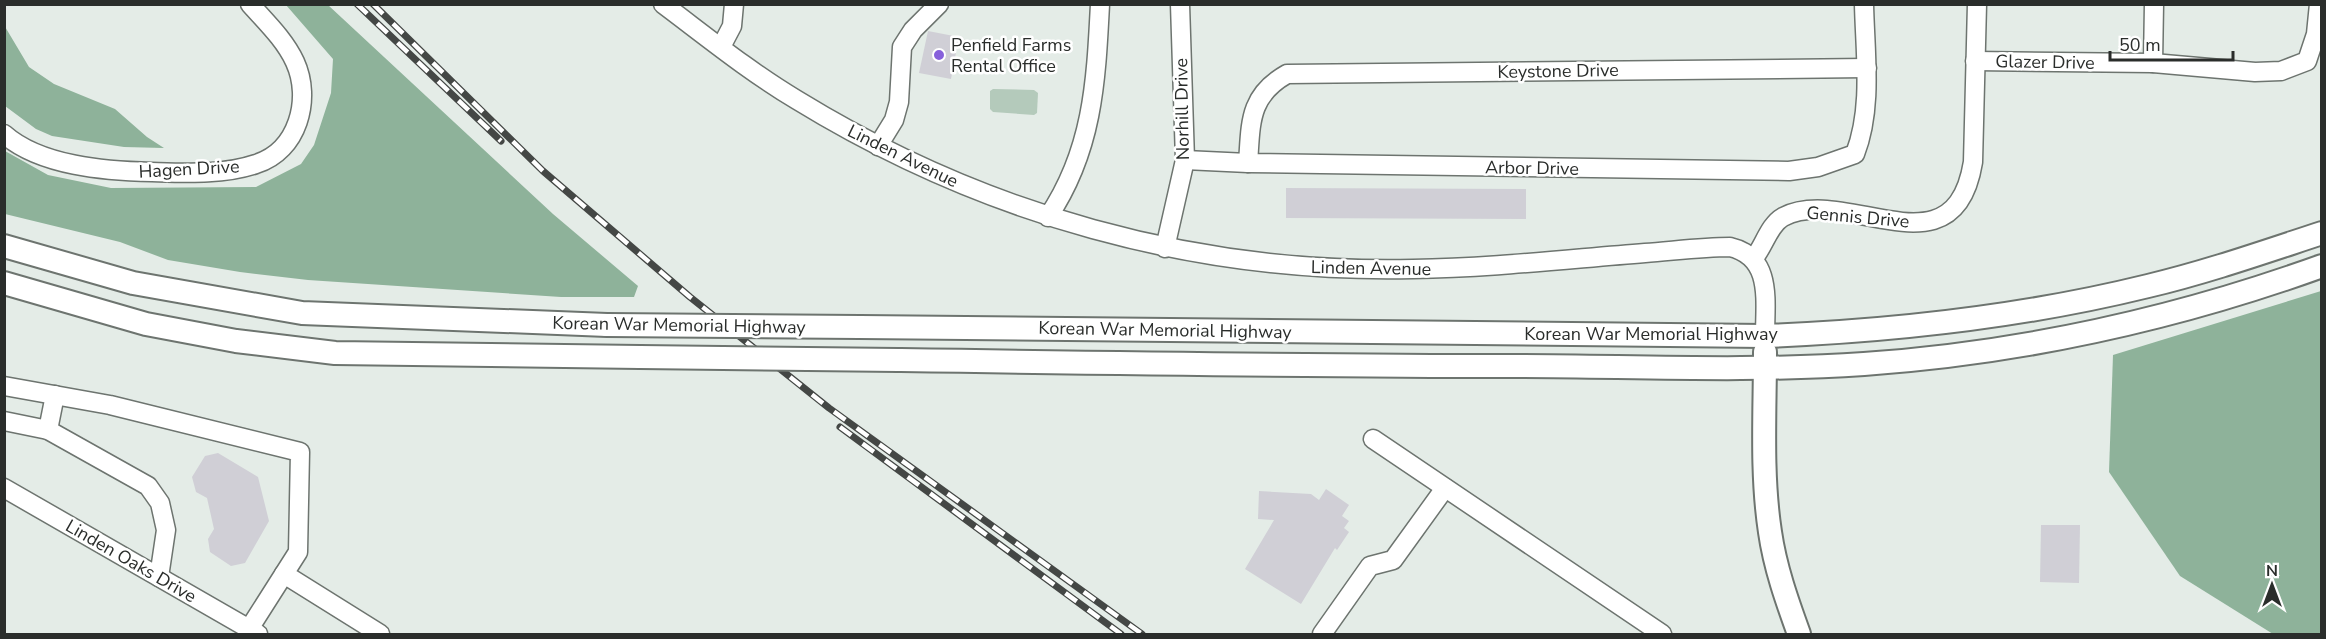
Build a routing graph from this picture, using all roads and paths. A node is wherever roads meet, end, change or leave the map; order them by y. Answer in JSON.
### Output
{"nodes":[{"id":1,"x":250,"y":4,"type":"edge"},
{"id":2,"x":663,"y":4,"type":"edge"},
{"id":3,"x":734,"y":4,"type":"edge"},
{"id":4,"x":939,"y":4,"type":"edge"},
{"id":5,"x":1100,"y":4,"type":"edge"},
{"id":6,"x":1180,"y":4,"type":"edge"},
{"id":7,"x":1864,"y":4,"type":"edge"},
{"id":8,"x":1977,"y":4,"type":"edge"},
{"id":9,"x":2154,"y":4,"type":"edge"},
{"id":10,"x":2319,"y":4,"type":"edge"},
{"id":11,"x":721,"y":47,"type":"junction"},
{"id":12,"x":1975,"y":61,"type":"junction"},
{"id":13,"x":2153,"y":63,"type":"junction"},
{"id":14,"x":1867,"y":68,"type":"junction"},
{"id":15,"x":4,"y":134,"type":"edge"},
{"id":16,"x":878,"y":146,"type":"junction"},
{"id":17,"x":1185,"y":159,"type":"junction"},
{"id":18,"x":1248,"y":163,"type":"junction"},
{"id":19,"x":1048,"y":217,"type":"junction"},
{"id":20,"x":2322,"y":233,"type":"edge"},
{"id":21,"x":4,"y":246,"type":"edge"},
{"id":22,"x":1165,"y":248,"type":"junction"},
{"id":23,"x":1754,"y":258,"type":"junction"},
{"id":24,"x":2322,"y":266,"type":"edge"},
{"id":25,"x":4,"y":283,"type":"edge"},
{"id":26,"x":1765,"y":336,"type":"junction"},
{"id":27,"x":1765,"y":366,"type":"junction"},
{"id":28,"x":4,"y":386,"type":"edge"},
{"id":29,"x":55,"y":395,"type":"junction"},
{"id":30,"x":4,"y":421,"type":"edge"},
{"id":31,"x":48,"y":430,"type":"junction"},
{"id":32,"x":1373,"y":439,"type":"dead end"},
{"id":33,"x":4,"y":488,"type":"edge"},
{"id":34,"x":1445,"y":488,"type":"junction"},
{"id":35,"x":284,"y":574,"type":"junction"},
{"id":36,"x":159,"y":577,"type":"junction"},
{"id":37,"x":253,"y":632,"type":"edge"},
{"id":38,"x":380,"y":634,"type":"edge"},
{"id":39,"x":1322,"y":634,"type":"edge"},
{"id":40,"x":1662,"y":634,"type":"edge"},
{"id":41,"x":1799,"y":634,"type":"edge"}],
"edges":[{"from":1,"to":15,"type":"street","name":"Hagen Drive"},
{"from":2,"to":11,"type":"street","name":"Linden Avenue"},
{"from":3,"to":11,"type":"street"},
{"from":4,"to":16,"type":"street"},
{"from":5,"to":19,"type":"street"},
{"from":6,"to":17,"type":"street","name":"Norhill Drive"},
{"from":7,"to":14,"type":"street"},
{"from":8,"to":12,"type":"street","name":"Gennis Drive"},
{"from":9,"to":13,"type":"street"},
{"from":10,"to":13,"type":"street","name":"Glazer Drive"},
{"from":11,"to":16,"type":"street","name":"Linden Avenue"},
{"from":12,"to":13,"type":"street","name":"Glazer Drive"},
{"from":12,"to":23,"type":"street","name":"Gennis Drive"},
{"from":14,"to":18,"type":"street","name":"Keystone Drive"},
{"from":14,"to":18,"type":"street","name":"Arbor Drive"},
{"from":16,"to":19,"type":"street","name":"Linden Avenue"},
{"from":17,"to":18,"type":"street","name":"Arbor Drive"},
{"from":17,"to":22,"type":"street","name":"Norhill Drive"},
{"from":19,"to":22,"type":"street","name":"Linden Avenue"},
{"from":20,"to":26,"type":"main road","name":"Korean War Memorial Highway"},
{"from":21,"to":26,"type":"main road","name":"Korean War Memorial Highway","bridge":true},
{"from":22,"to":23,"type":"street","name":"Linden Avenue"},
{"from":23,"to":26,"type":"street"},
{"from":24,"to":27,"type":"main road","name":"Korean War Memorial Highway"},
{"from":25,"to":27,"type":"main road","name":"Korean War Memorial Highway","bridge":true},
{"from":26,"to":27,"type":"main road"},
{"from":27,"to":41,"type":"main road"},
{"from":28,"to":29,"type":"street"},
{"from":29,"to":31,"type":"street"},
{"from":29,"to":35,"type":"street"},
{"from":30,"to":31,"type":"street"},
{"from":31,"to":36,"type":"street"},
{"from":32,"to":34,"type":"street"},
{"from":33,"to":36,"type":"street","name":"Linden Oaks Drive"},
{"from":34,"to":39,"type":"street"},
{"from":34,"to":40,"type":"street"},
{"from":35,"to":37,"type":"street"},
{"from":35,"to":38,"type":"street"},
{"from":36,"to":37,"type":"street","name":"Linden Oaks Drive"}]}
